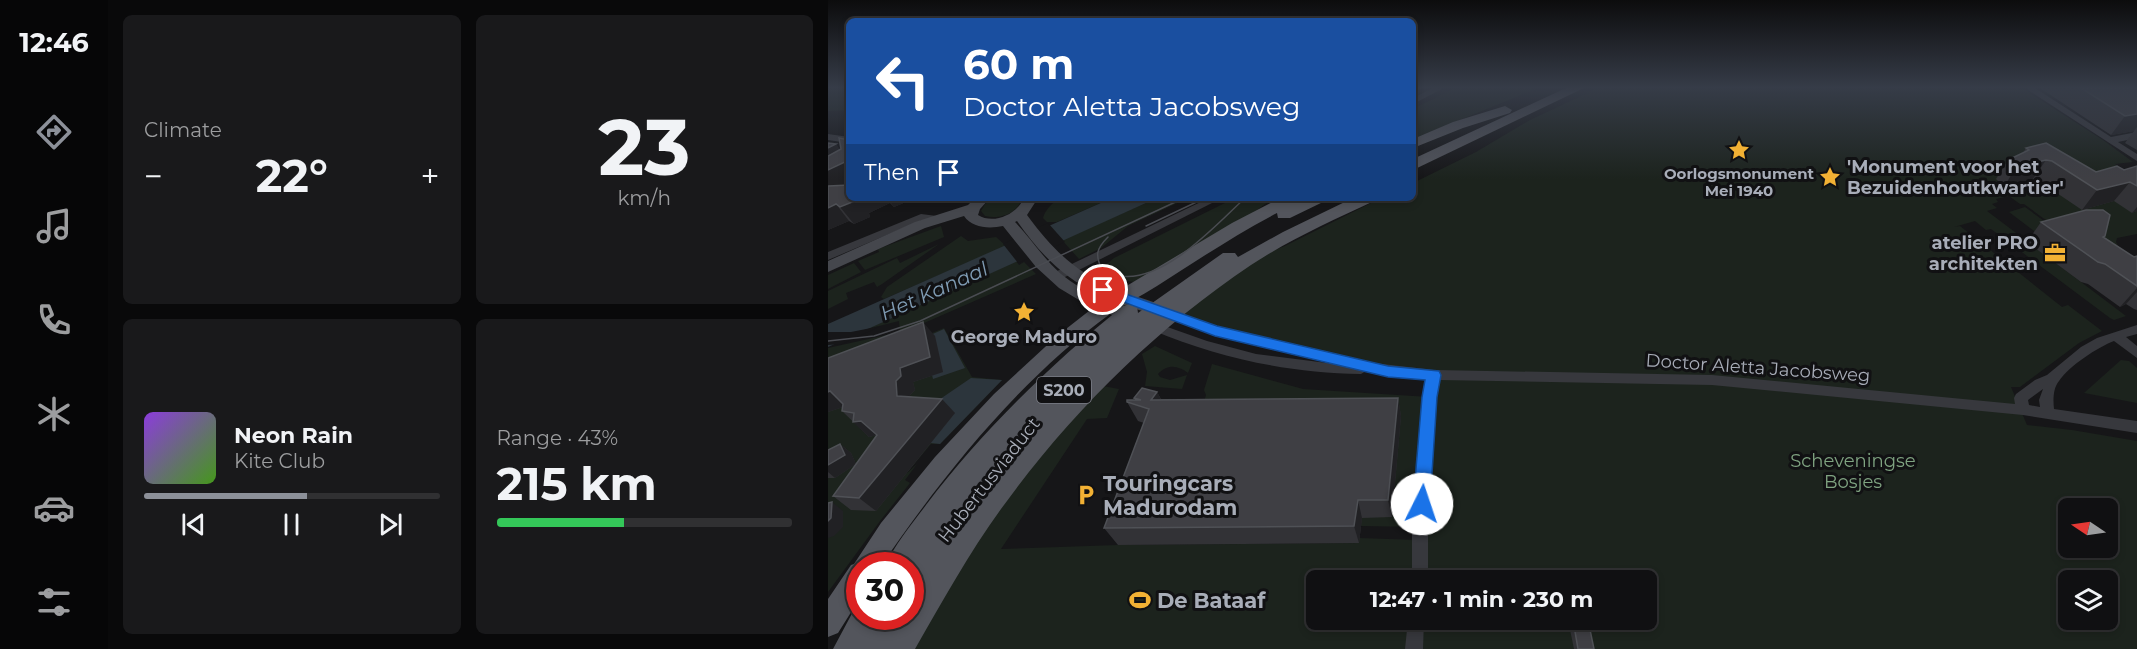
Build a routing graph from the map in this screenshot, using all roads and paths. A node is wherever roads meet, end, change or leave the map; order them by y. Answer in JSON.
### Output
{"nodes":[{"id":1,"x":1485,"y":118,"type":"edge"},
{"id":2,"x":1499,"y":118,"type":"edge"},
{"id":3,"x":1503,"y":118,"type":"edge"},
{"id":4,"x":1509,"y":118,"type":"edge"},
{"id":5,"x":2077,"y":118,"type":"edge"},
{"id":6,"x":2137,"y":135,"type":"edge"},
{"id":7,"x":828,"y":137,"type":"edge"},
{"id":8,"x":846,"y":140,"type":"edge"},
{"id":9,"x":2112,"y":140,"type":"junction"},
{"id":10,"x":1416,"y":143,"type":"edge"},
{"id":11,"x":1416,"y":153,"type":"edge"},
{"id":12,"x":2137,"y":158,"type":"edge"},
{"id":13,"x":1416,"y":163,"type":"edge"},
{"id":14,"x":1416,"y":176,"type":"edge"},
{"id":15,"x":1030,"y":201,"type":"edge"},
{"id":16,"x":1211,"y":201,"type":"edge"},
{"id":17,"x":1287,"y":201,"type":"edge"},
{"id":18,"x":1312,"y":201,"type":"edge"},
{"id":19,"x":1335,"y":201,"type":"edge"},
{"id":20,"x":1360,"y":201,"type":"edge"},
{"id":21,"x":976,"y":207,"type":"edge"},
{"id":22,"x":1019,"y":214,"type":"junction"},
{"id":23,"x":1005,"y":220,"type":"junction"},
{"id":24,"x":1025,"y":233,"type":"junction"},
{"id":25,"x":1257,"y":234,"type":"junction"},
{"id":26,"x":831,"y":262,"type":"edge"},
{"id":27,"x":1062,"y":274,"type":"junction"},
{"id":28,"x":1116,"y":302,"type":"junction"},
{"id":29,"x":1164,"y":321,"type":"junction"},
{"id":30,"x":2137,"y":329,"type":"edge"},
{"id":31,"x":2117,"y":337,"type":"junction"},
{"id":32,"x":2137,"y":353,"type":"edge"},
{"id":33,"x":1374,"y":368,"type":"junction"},
{"id":34,"x":1434,"y":375,"type":"junction"},
{"id":35,"x":2052,"y":379,"type":"junction"},
{"id":36,"x":2023,"y":410,"type":"junction"},
{"id":37,"x":2048,"y":413,"type":"junction"},
{"id":38,"x":2137,"y":427,"type":"edge"},
{"id":39,"x":877,"y":552,"type":"edge"},
{"id":40,"x":908,"y":552,"type":"edge"},
{"id":41,"x":924,"y":566,"type":"edge"},
{"id":42,"x":1420,"y":570,"type":"edge"},
{"id":43,"x":846,"y":595,"type":"edge"},
{"id":44,"x":828,"y":622,"type":"edge"},
{"id":45,"x":858,"y":630,"type":"edge"},
{"id":46,"x":884,"y":630,"type":"edge"},
{"id":47,"x":1415,"y":630,"type":"edge"},
{"id":48,"x":847,"y":649,"type":"edge"},
{"id":49,"x":873,"y":649,"type":"edge"},
{"id":50,"x":900,"y":649,"type":"edge"},
{"id":51,"x":1414,"y":649,"type":"edge"}],
"edges":[{"from":1,"to":10,"type":"main road"},
{"from":2,"to":11,"type":"main road"},
{"from":3,"to":13,"type":"main road"},
{"from":4,"to":14,"type":"main road"},
{"from":5,"to":9,"type":"street"},
{"from":6,"to":9,"type":"street"},
{"from":7,"to":8,"type":"street"},
{"from":9,"to":12,"type":"street"},
{"from":15,"to":22,"type":"main road"},
{"from":16,"to":27,"type":"street"},
{"from":17,"to":28,"type":"main road"},
{"from":18,"to":25,"type":"main road","name":"Hubertusviaduct","number":"S200"},
{"from":19,"to":25,"type":"main road","name":"Hubertusviaduct","number":"S200"},
{"from":20,"to":29,"type":"main road"},
{"from":21,"to":23,"type":"main road"},
{"from":21,"to":26,"type":"main road"},
{"from":21,"to":26,"type":"main road"},
{"from":22,"to":23,"type":"main road"},
{"from":22,"to":24,"type":"main road","name":"Doctor Aletta Jacobsweg"},
{"from":23,"to":24,"type":"main road","name":"Doctor Aletta Jacobsweg"},
{"from":24,"to":27,"type":"main road","name":"Doctor Aletta Jacobsweg"},
{"from":25,"to":40,"type":"main road","name":"Hubertusviaduct","number":"S200"},
{"from":25,"to":41,"type":"main road","name":"Hubertusviaduct","number":"S200"},
{"from":27,"to":28,"type":"main road","name":"Doctor Aletta Jacobsweg"},
{"from":28,"to":29,"type":"main road","name":"Doctor Aletta Jacobsweg"},
{"from":28,"to":39,"type":"main road"},
{"from":29,"to":33,"type":"street","name":"Doctor Aletta Jacobsweg"},
{"from":29,"to":33,"type":"street","name":"Doctor Aletta Jacobsweg"},
{"from":29,"to":50,"type":"main road"},
{"from":30,"to":31,"type":"street"},
{"from":31,"to":32,"type":"street"},
{"from":31,"to":35,"type":"street"},
{"from":33,"to":34,"type":"street","name":"Doctor Aletta Jacobsweg"},
{"from":34,"to":36,"type":"street","name":"Doctor Aletta Jacobsweg"},
{"from":34,"to":42,"type":"street"},
{"from":35,"to":36,"type":"street"},
{"from":35,"to":37,"type":"street"},
{"from":36,"to":37,"type":"street","name":"Doctor Aletta Jacobsweg"},
{"from":37,"to":38,"type":"street","name":"Doctor Aletta Jacobsweg"},
{"from":43,"to":44,"type":"main road"},
{"from":45,"to":48,"type":"main road"},
{"from":46,"to":49,"type":"main road"},
{"from":47,"to":51,"type":"street"}]}
